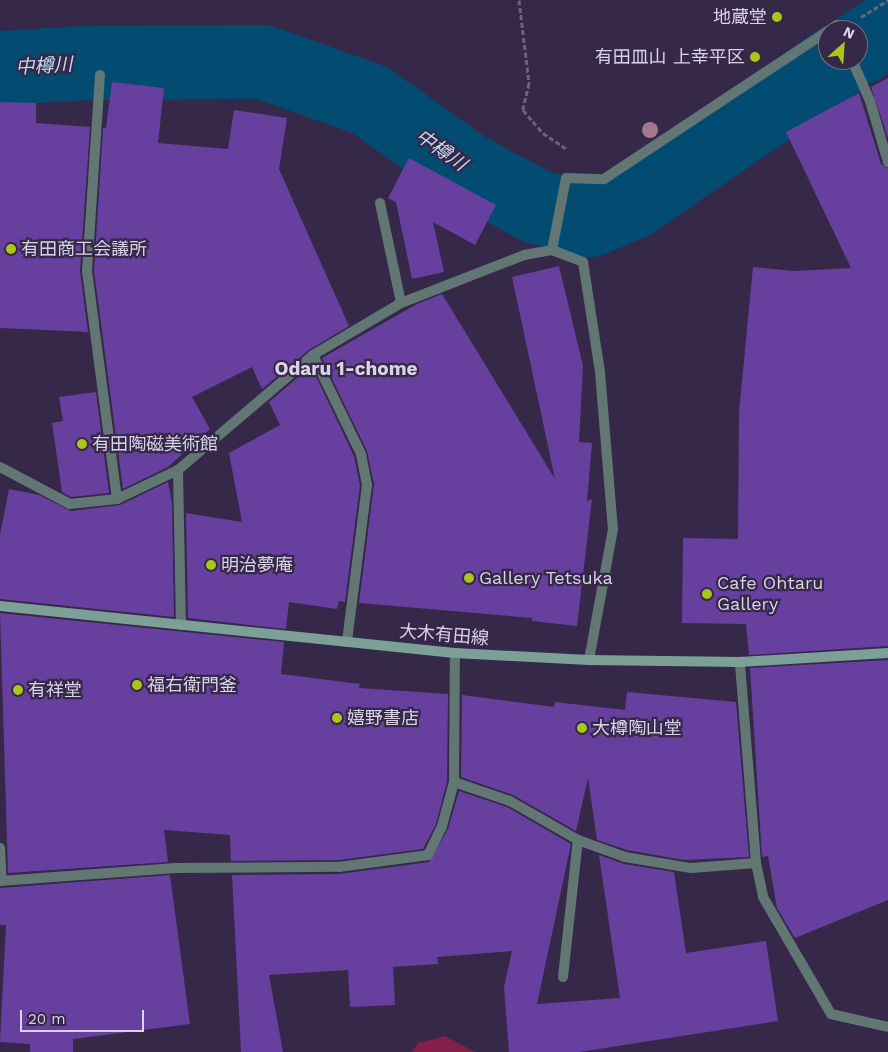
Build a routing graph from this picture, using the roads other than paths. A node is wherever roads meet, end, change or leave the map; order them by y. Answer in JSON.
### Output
{"nodes":[{"id":1,"x":818,"y":40,"type":"edge"},
{"id":2,"x":856,"y":70,"type":"edge"},
{"id":3,"x":100,"y":75,"type":"dead end"},
{"id":4,"x":888,"y":162,"type":"edge"},
{"id":5,"x":380,"y":203,"type":"dead end"},
{"id":6,"x":552,"y":250,"type":"junction"},
{"id":7,"x":401,"y":303,"type":"junction"},
{"id":8,"x":313,"y":355,"type":"junction"},
{"id":9,"x":0,"y":467,"type":"edge"},
{"id":10,"x":178,"y":470,"type":"junction"},
{"id":11,"x":117,"y":499,"type":"junction"},
{"id":12,"x":0,"y":606,"type":"edge"},
{"id":13,"x":181,"y":625,"type":"junction"},
{"id":14,"x":346,"y":642,"type":"junction"},
{"id":15,"x":455,"y":653,"type":"junction"},
{"id":16,"x":888,"y":654,"type":"edge"},
{"id":17,"x":588,"y":660,"type":"junction"},
{"id":18,"x":740,"y":662,"type":"junction"},
{"id":19,"x":454,"y":782,"type":"junction"},
{"id":20,"x":578,"y":840,"type":"junction"},
{"id":21,"x":0,"y":848,"type":"edge"},
{"id":22,"x":756,"y":863,"type":"junction"},
{"id":23,"x":1,"y":881,"type":"edge"},
{"id":24,"x":563,"y":977,"type":"dead end"},
{"id":25,"x":888,"y":1027,"type":"edge"}],
"edges":[{"from":1,"to":6,"type":"street"},
{"from":2,"to":4,"type":"street"},
{"from":3,"to":11,"type":"street"},
{"from":5,"to":7,"type":"street"},
{"from":6,"to":7,"type":"street"},
{"from":6,"to":17,"type":"street"},
{"from":7,"to":8,"type":"street"},
{"from":8,"to":10,"type":"street"},
{"from":8,"to":14,"type":"street"},
{"from":9,"to":11,"type":"street"},
{"from":10,"to":11,"type":"street"},
{"from":10,"to":13,"type":"street"},
{"from":12,"to":13,"type":"main road","name":"大木有田線"},
{"from":13,"to":14,"type":"main road","name":"大木有田線"},
{"from":14,"to":15,"type":"main road","name":"大木有田線"},
{"from":15,"to":17,"type":"main road","name":"大木有田線"},
{"from":15,"to":19,"type":"street"},
{"from":16,"to":18,"type":"main road","name":"大木有田線"},
{"from":17,"to":18,"type":"main road","name":"大木有田線"},
{"from":18,"to":22,"type":"street"},
{"from":19,"to":20,"type":"street"},
{"from":19,"to":23,"type":"street"},
{"from":20,"to":22,"type":"street"},
{"from":20,"to":24,"type":"street"},
{"from":21,"to":23,"type":"street"},
{"from":22,"to":25,"type":"street"}]}
